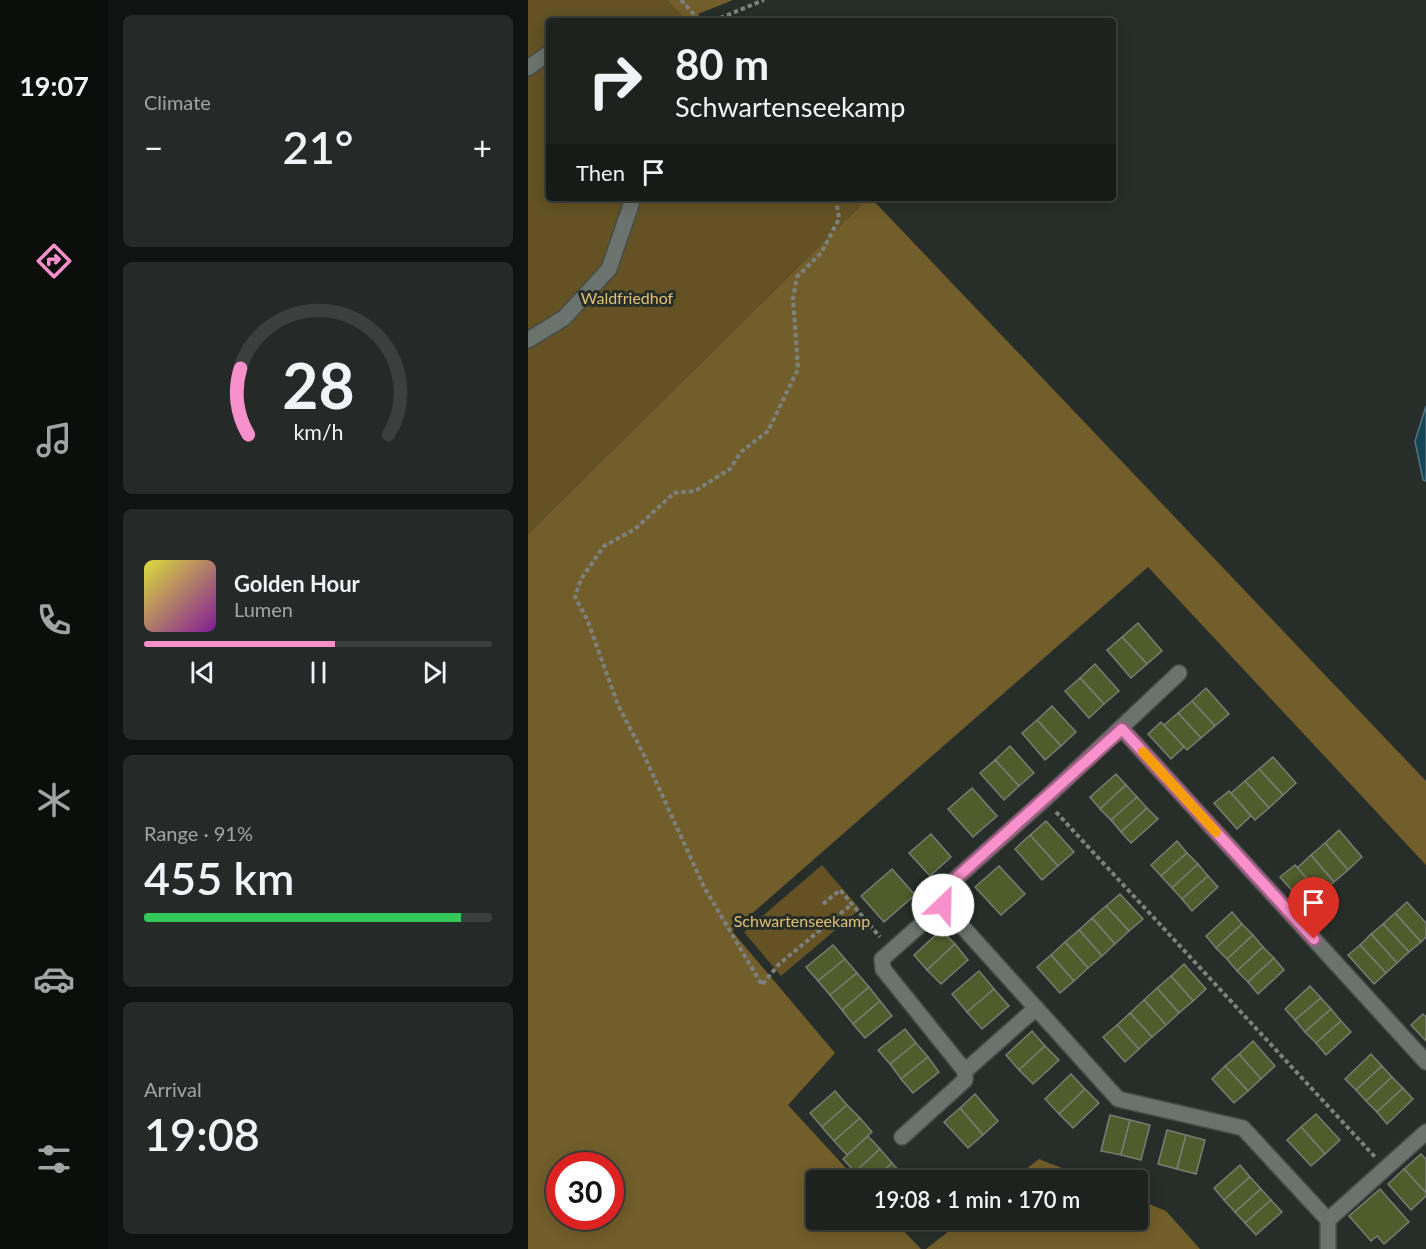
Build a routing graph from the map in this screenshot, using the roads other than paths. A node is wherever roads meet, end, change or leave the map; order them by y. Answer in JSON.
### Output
{"nodes":[{"id":1,"x":546,"y":55,"type":"edge"},
{"id":2,"x":528,"y":68,"type":"edge"},
{"id":3,"x":630,"y":201,"type":"edge"},
{"id":4,"x":528,"y":340,"type":"edge"},
{"id":5,"x":1179,"y":673,"type":"dead end"},
{"id":6,"x":1122,"y":729,"type":"junction"},
{"id":7,"x":943,"y":905,"type":"junction"},
{"id":8,"x":1036,"y":1008,"type":"junction"},
{"id":9,"x":1426,"y":1062,"type":"edge"},
{"id":10,"x":965,"y":1071,"type":"junction"},
{"id":11,"x":1426,"y":1132,"type":"edge"},
{"id":12,"x":902,"y":1137,"type":"dead end"},
{"id":13,"x":1328,"y":1220,"type":"junction"},
{"id":14,"x":1328,"y":1249,"type":"edge"}],
"edges":[{"from":1,"to":2,"type":"street"},
{"from":3,"to":4,"type":"street"},
{"from":5,"to":6,"type":"street"},
{"from":6,"to":7,"type":"street"},
{"from":6,"to":9,"type":"street"},
{"from":7,"to":8,"type":"street"},
{"from":7,"to":10,"type":"street"},
{"from":8,"to":10,"type":"street"},
{"from":8,"to":13,"type":"street"},
{"from":10,"to":12,"type":"street"},
{"from":11,"to":13,"type":"street"},
{"from":13,"to":14,"type":"street"}]}
